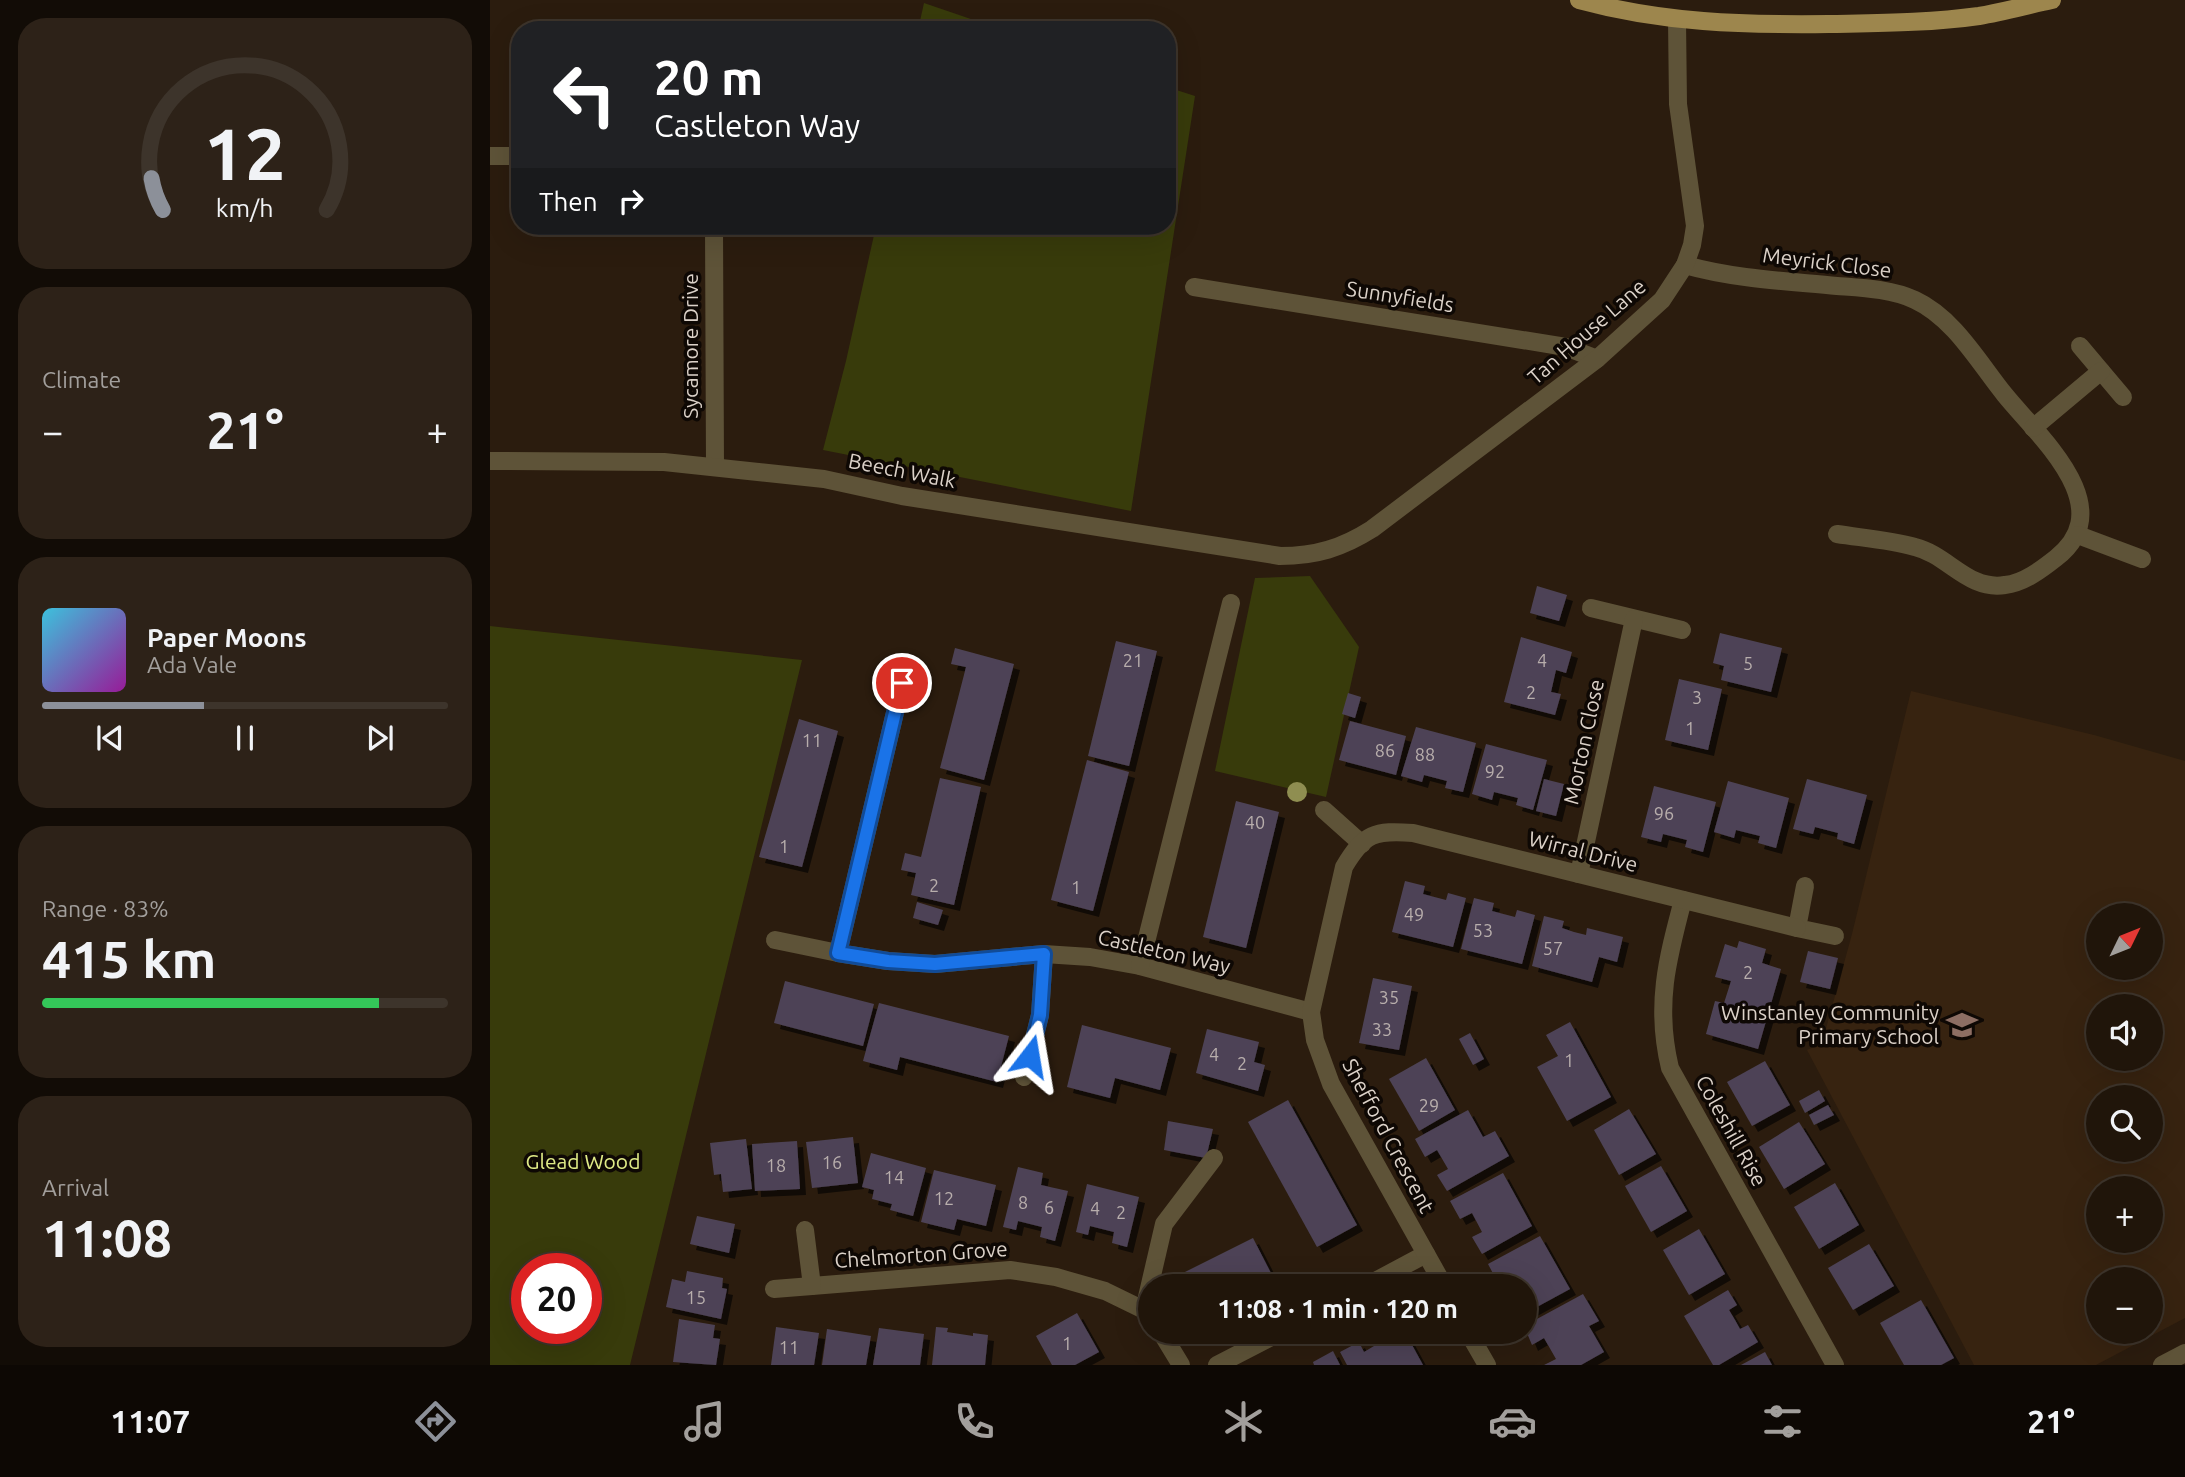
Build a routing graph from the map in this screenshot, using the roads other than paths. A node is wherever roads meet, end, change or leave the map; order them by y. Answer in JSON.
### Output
{"nodes":[{"id":1,"x":1579,"y":0,"type":"edge"},
{"id":2,"x":2052,"y":0,"type":"edge"},
{"id":3,"x":1678,"y":20,"type":"junction"},
{"id":4,"x":490,"y":156,"type":"edge"},
{"id":5,"x":511,"y":156,"type":"edge"},
{"id":6,"x":713,"y":235,"type":"edge"},
{"id":7,"x":1685,"y":265,"type":"junction"},
{"id":8,"x":1194,"y":287,"type":"dead end"},
{"id":9,"x":2080,"y":346,"type":"dead end"},
{"id":10,"x":1597,"y":359,"type":"junction"},
{"id":11,"x":2101,"y":370,"type":"junction"},
{"id":12,"x":2123,"y":397,"type":"dead end"},
{"id":13,"x":2033,"y":428,"type":"junction"},
{"id":14,"x":490,"y":461,"type":"edge"},
{"id":15,"x":715,"y":466,"type":"junction"},
{"id":16,"x":1837,"y":534,"type":"dead end"},
{"id":17,"x":2078,"y":535,"type":"junction"},
{"id":18,"x":1304,"y":556,"type":"joint"},
{"id":19,"x":2142,"y":559,"type":"dead end"},
{"id":20,"x":1231,"y":603,"type":"dead end"},
{"id":21,"x":1591,"y":608,"type":"dead end"},
{"id":22,"x":1634,"y":619,"type":"junction"},
{"id":23,"x":1682,"y":630,"type":"dead end"},
{"id":24,"x":902,"y":683,"type":"dead end"},
{"id":25,"x":1324,"y":810,"type":"dead end"},
{"id":26,"x":1362,"y":844,"type":"junction"},
{"id":27,"x":1579,"y":874,"type":"junction"},
{"id":28,"x":1805,"y":886,"type":"dead end"},
{"id":29,"x":1683,"y":900,"type":"junction"},
{"id":30,"x":1797,"y":928,"type":"junction"},
{"id":31,"x":1835,"y":936,"type":"dead end"},
{"id":32,"x":775,"y":940,"type":"dead end"},
{"id":33,"x":838,"y":953,"type":"junction"},
{"id":34,"x":1044,"y":954,"type":"junction"},
{"id":35,"x":1140,"y":966,"type":"junction"},
{"id":36,"x":1311,"y":1012,"type":"junction"},
{"id":37,"x":1024,"y":1077,"type":"dead end"},
{"id":38,"x":1214,"y":1158,"type":"dead end"},
{"id":39,"x":805,"y":1230,"type":"dead end"},
{"id":40,"x":1426,"y":1254,"type":"junction"},
{"id":41,"x":1155,"y":1274,"type":"edge"},
{"id":42,"x":1388,"y":1274,"type":"edge"},
{"id":43,"x":1437,"y":1274,"type":"edge"},
{"id":44,"x":812,"y":1286,"type":"junction"},
{"id":45,"x":774,"y":1289,"type":"dead end"},
{"id":46,"x":1138,"y":1309,"type":"edge"},
{"id":47,"x":1168,"y":1344,"type":"edge"},
{"id":48,"x":1258,"y":1344,"type":"edge"},
{"id":49,"x":1475,"y":1344,"type":"edge"},
{"id":50,"x":2185,"y":1353,"type":"edge"},
{"id":51,"x":1181,"y":1365,"type":"edge"},
{"id":52,"x":1217,"y":1365,"type":"edge"},
{"id":53,"x":1487,"y":1365,"type":"edge"},
{"id":54,"x":1835,"y":1365,"type":"edge"},
{"id":55,"x":2162,"y":1365,"type":"edge"}],
"edges":[{"from":1,"to":3,"type":"main road"},
{"from":2,"to":3,"type":"main road"},
{"from":3,"to":7,"type":"street","name":"Tan House Lane"},
{"from":4,"to":5,"type":"street"},
{"from":6,"to":15,"type":"street","name":"Sycamore Drive"},
{"from":7,"to":10,"type":"street","name":"Tan House Lane"},
{"from":7,"to":13,"type":"street","name":"Meyrick Close"},
{"from":8,"to":10,"type":"street","name":"Sunnyfields"},
{"from":9,"to":11,"type":"street"},
{"from":10,"to":18,"type":"street","name":"Tan House Lane"},
{"from":11,"to":12,"type":"street"},
{"from":11,"to":13,"type":"street"},
{"from":13,"to":17,"type":"street","name":"Meyrick Close"},
{"from":14,"to":15,"type":"street","name":"Beech Walk"},
{"from":15,"to":18,"type":"street","name":"Beech Walk"},
{"from":16,"to":17,"type":"street"},
{"from":17,"to":19,"type":"street"},
{"from":20,"to":35,"type":"street"},
{"from":21,"to":22,"type":"street"},
{"from":22,"to":23,"type":"street"},
{"from":22,"to":27,"type":"street","name":"Morton Close"},
{"from":24,"to":33,"type":"street"},
{"from":25,"to":26,"type":"street"},
{"from":26,"to":27,"type":"street","name":"Wirral Drive"},
{"from":26,"to":36,"type":"street","name":"Shefford Crescent"},
{"from":27,"to":29,"type":"street","name":"Wirral Drive"},
{"from":28,"to":30,"type":"street"},
{"from":29,"to":30,"type":"street","name":"Wirral Drive"},
{"from":29,"to":54,"type":"street","name":"Coleshill Rise"},
{"from":30,"to":31,"type":"street","name":"Wirral Drive"},
{"from":32,"to":33,"type":"street","name":"Castleton Way"},
{"from":33,"to":34,"type":"street","name":"Castleton Way"},
{"from":34,"to":35,"type":"street","name":"Castleton Way"},
{"from":34,"to":37,"type":"street"},
{"from":35,"to":36,"type":"street","name":"Castleton Way"},
{"from":36,"to":40,"type":"street","name":"Shefford Crescent"},
{"from":38,"to":41,"type":"street"},
{"from":39,"to":44,"type":"street","name":"Chelmorton Grove"},
{"from":40,"to":42,"type":"street"},
{"from":40,"to":43,"type":"street","name":"Shefford Crescent"},
{"from":44,"to":45,"type":"street","name":"Chelmorton Grove"},
{"from":44,"to":46,"type":"street","name":"Chelmorton Grove"},
{"from":47,"to":51,"type":"street"},
{"from":48,"to":52,"type":"street"},
{"from":49,"to":53,"type":"street"},
{"from":50,"to":55,"type":"street"}]}
